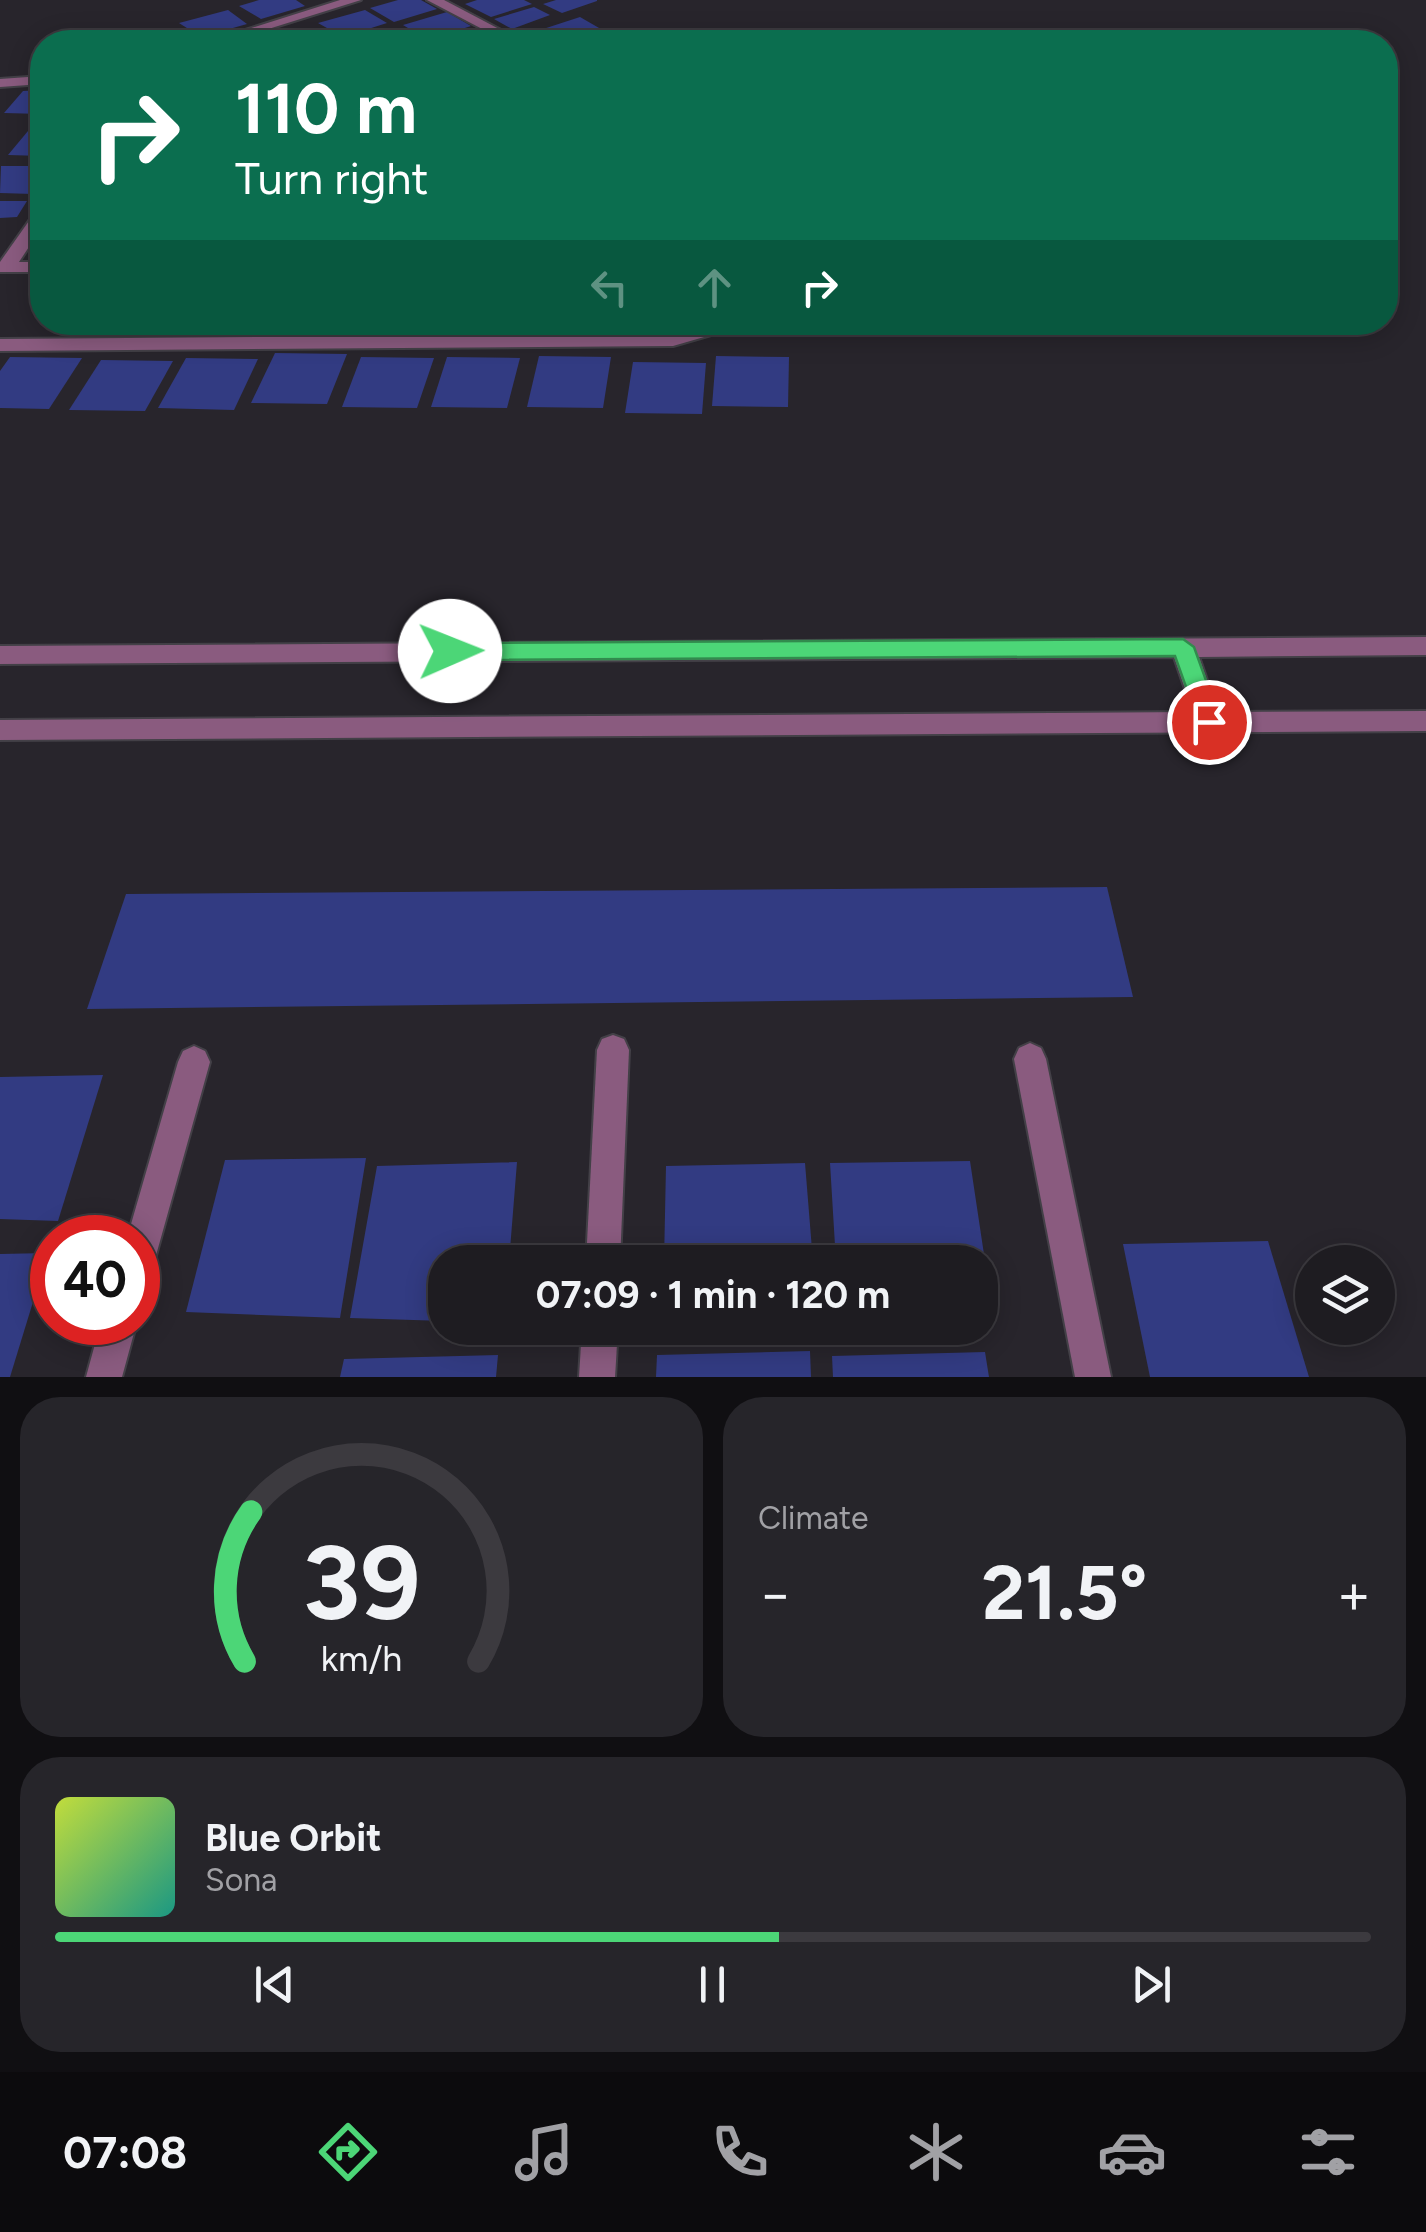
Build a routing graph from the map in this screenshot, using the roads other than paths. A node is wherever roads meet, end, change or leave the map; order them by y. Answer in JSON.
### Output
{"nodes":[{"id":1,"x":354,"y":0,"type":"edge"},
{"id":2,"x":434,"y":0,"type":"edge"},
{"id":3,"x":254,"y":30,"type":"edge"},
{"id":4,"x":493,"y":30,"type":"edge"},
{"id":5,"x":30,"y":81,"type":"edge"},
{"id":6,"x":0,"y":83,"type":"edge"},
{"id":7,"x":30,"y":231,"type":"edge"},
{"id":8,"x":4,"y":267,"type":"edge"},
{"id":9,"x":30,"y":267,"type":"edge"},
{"id":10,"x":355,"y":335,"type":"edge"},
{"id":11,"x":485,"y":335,"type":"edge"},
{"id":12,"x":591,"y":335,"type":"edge"},
{"id":13,"x":688,"y":335,"type":"edge"},
{"id":14,"x":353,"y":342,"type":"junction"},
{"id":15,"x":0,"y":346,"type":"edge"},
{"id":16,"x":1426,"y":646,"type":"edge"},
{"id":17,"x":1183,"y":647,"type":"junction"},
{"id":18,"x":0,"y":654,"type":"edge"},
{"id":19,"x":1426,"y":721,"type":"edge"},
{"id":20,"x":1209,"y":722,"type":"junction"},
{"id":21,"x":0,"y":730,"type":"edge"},
{"id":22,"x":613,"y":1050,"type":"dead end"},
{"id":23,"x":1030,"y":1059,"type":"dead end"},
{"id":24,"x":194,"y":1062,"type":"dead end"},
{"id":25,"x":151,"y":1215,"type":"edge"},
{"id":26,"x":604,"y":1245,"type":"edge"},
{"id":27,"x":113,"y":1345,"type":"edge"},
{"id":28,"x":599,"y":1345,"type":"edge"},
{"id":29,"x":104,"y":1377,"type":"edge"},
{"id":30,"x":598,"y":1377,"type":"edge"},
{"id":31,"x":1093,"y":1377,"type":"edge"}],
"edges":[{"from":1,"to":3,"type":"street"},
{"from":2,"to":4,"type":"street"},
{"from":5,"to":6,"type":"street"},
{"from":7,"to":8,"type":"street"},
{"from":8,"to":9,"type":"street"},
{"from":10,"to":14,"type":"street"},
{"from":11,"to":14,"type":"street"},
{"from":12,"to":13,"type":"street"},
{"from":14,"to":15,"type":"street"},
{"from":16,"to":17,"type":"street"},
{"from":17,"to":18,"type":"street"},
{"from":17,"to":20,"type":"street"},
{"from":19,"to":20,"type":"street"},
{"from":20,"to":21,"type":"street"},
{"from":22,"to":26,"type":"street"},
{"from":23,"to":31,"type":"street"},
{"from":24,"to":25,"type":"street"},
{"from":27,"to":29,"type":"street"},
{"from":28,"to":30,"type":"street"}]}
